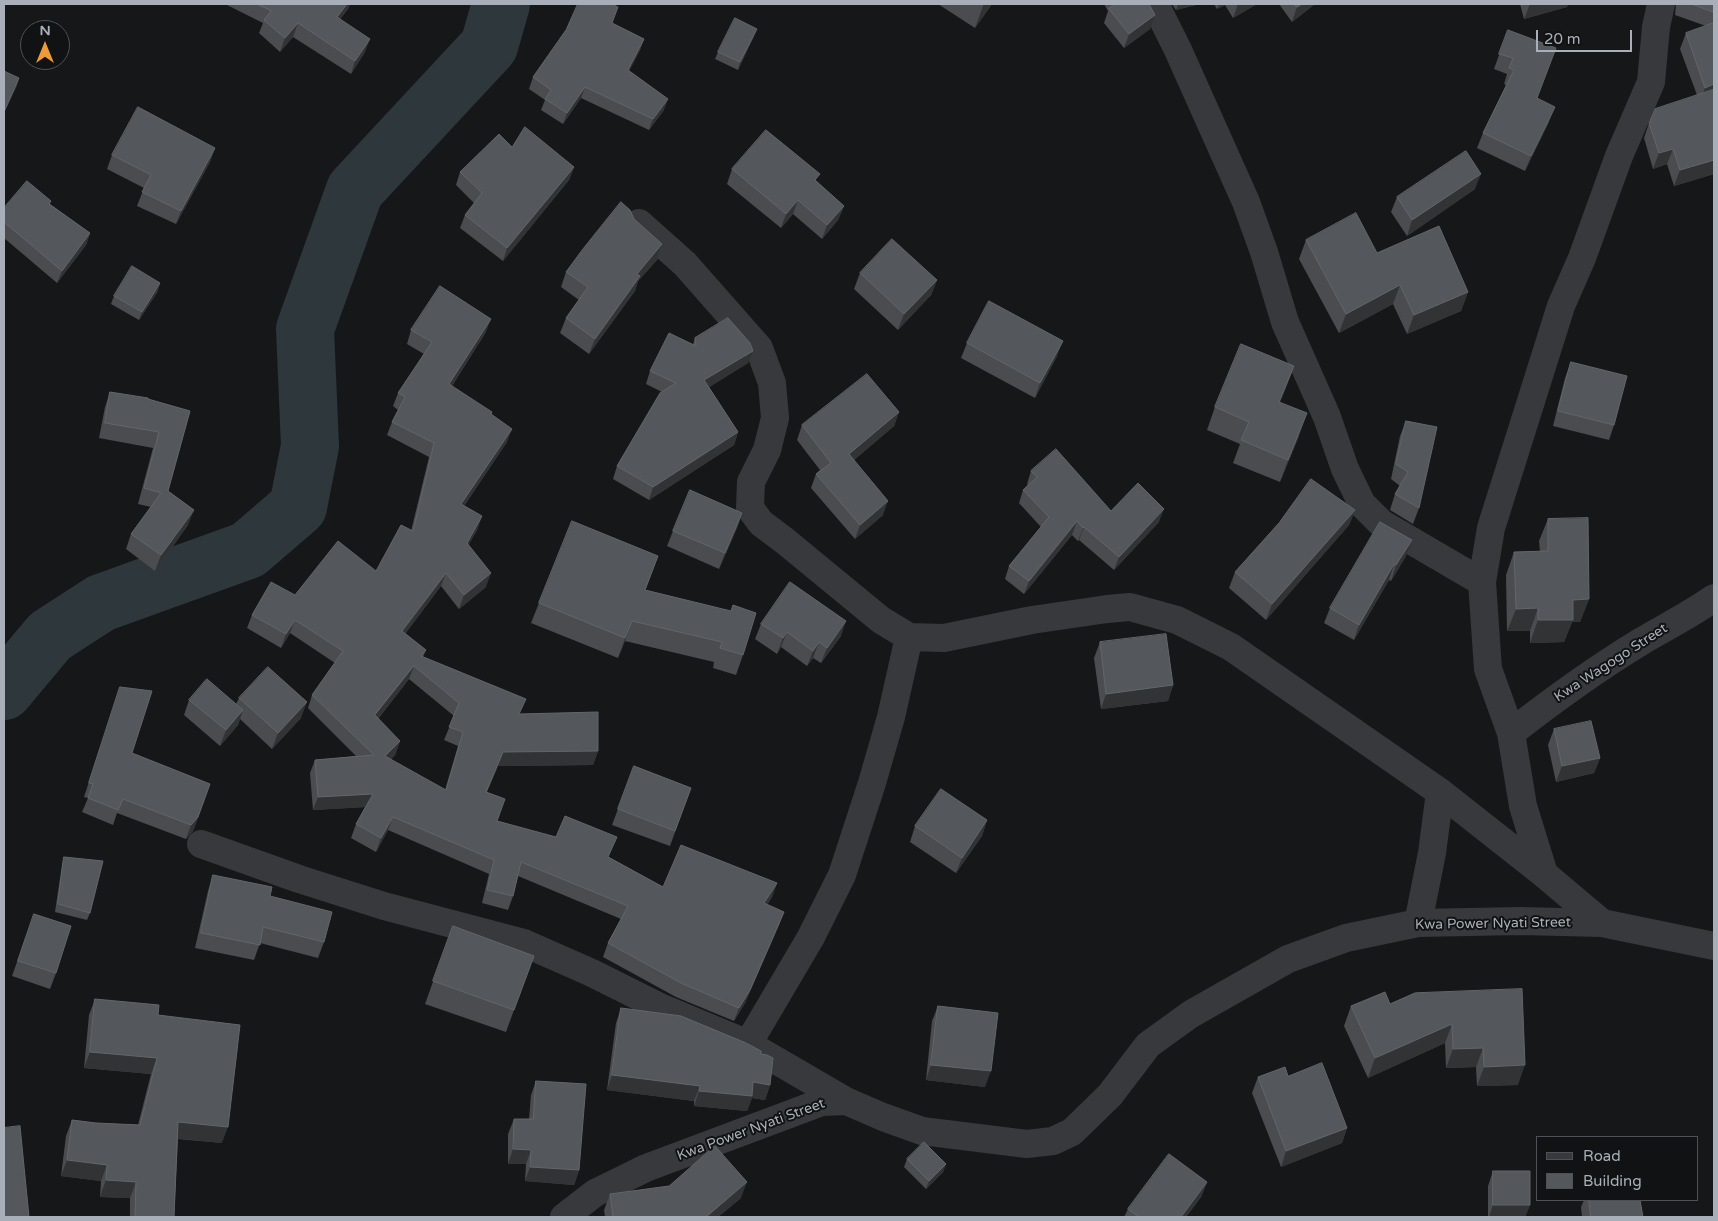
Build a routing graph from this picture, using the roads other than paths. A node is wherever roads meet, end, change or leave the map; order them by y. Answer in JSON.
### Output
{"nodes":[{"id":1,"x":1155,"y":4,"type":"edge"},
{"id":2,"x":1661,"y":4,"type":"edge"},
{"id":3,"x":640,"y":223,"type":"edge"},
{"id":4,"x":1482,"y":582,"type":"junction"},
{"id":5,"x":1714,"y":598,"type":"edge"},
{"id":6,"x":909,"y":637,"type":"junction"},
{"id":7,"x":1511,"y":733,"type":"junction"},
{"id":8,"x":1440,"y":792,"type":"junction"},
{"id":9,"x":201,"y":844,"type":"dead end"},
{"id":10,"x":1544,"y":874,"type":"junction"},
{"id":11,"x":1418,"y":923,"type":"junction"},
{"id":12,"x":1602,"y":923,"type":"junction"},
{"id":13,"x":1714,"y":946,"type":"edge"},
{"id":14,"x":748,"y":1044,"type":"junction"},
{"id":15,"x":846,"y":1101,"type":"junction"},
{"id":16,"x":564,"y":1217,"type":"edge"}],
"edges":[{"from":1,"to":4,"type":"street"},
{"from":2,"to":4,"type":"street"},
{"from":3,"to":6,"type":"street"},
{"from":4,"to":7,"type":"street"},
{"from":5,"to":7,"type":"street","name":"Kwa Wagogo Street"},
{"from":6,"to":8,"type":"street"},
{"from":6,"to":14,"type":"street"},
{"from":7,"to":10,"type":"street"},
{"from":8,"to":10,"type":"street"},
{"from":8,"to":11,"type":"street"},
{"from":9,"to":14,"type":"street"},
{"from":10,"to":12,"type":"street"},
{"from":11,"to":12,"type":"street","name":"Kwa Power Nyati Street"},
{"from":11,"to":15,"type":"street","name":"Kwa Power Nyati Street"},
{"from":12,"to":13,"type":"street","name":"Kwa Power Nyati Street"},
{"from":14,"to":15,"type":"street"},
{"from":15,"to":16,"type":"street","name":"Kwa Power Nyati Street"}]}
